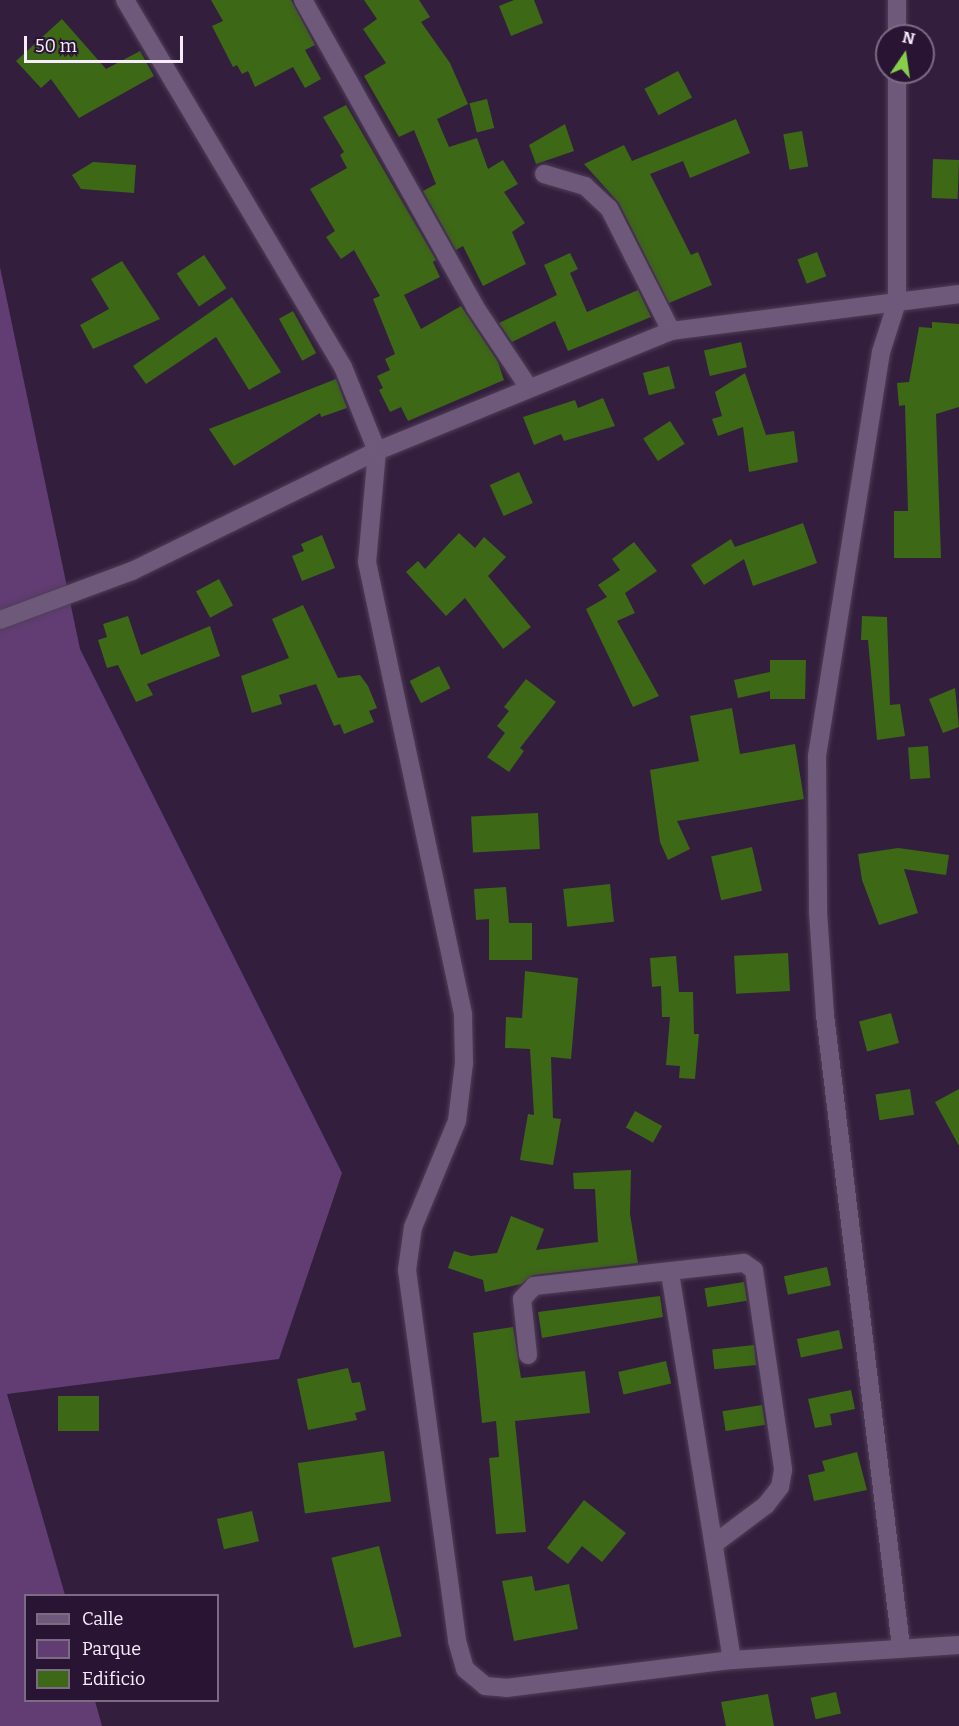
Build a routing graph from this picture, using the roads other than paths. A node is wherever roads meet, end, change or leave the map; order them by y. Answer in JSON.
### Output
{"nodes":[{"id":1,"x":125,"y":0,"type":"edge"},
{"id":2,"x":303,"y":0,"type":"edge"},
{"id":3,"x":897,"y":0,"type":"edge"},
{"id":4,"x":897,"y":24,"type":"edge"},
{"id":5,"x":897,"y":84,"type":"edge"},
{"id":6,"x":544,"y":174,"type":"dead end"},
{"id":7,"x":959,"y":294,"type":"edge"},
{"id":8,"x":897,"y":302,"type":"junction"},
{"id":9,"x":671,"y":331,"type":"junction"},
{"id":10,"x":529,"y":388,"type":"junction"},
{"id":11,"x":377,"y":451,"type":"junction"},
{"id":12,"x":0,"y":620,"type":"edge"},
{"id":13,"x":670,"y":1272,"type":"junction"},
{"id":14,"x":528,"y":1355,"type":"dead end"},
{"id":15,"x":714,"y":1544,"type":"junction"},
{"id":16,"x":959,"y":1645,"type":"edge"},
{"id":17,"x":902,"y":1647,"type":"junction"},
{"id":18,"x":732,"y":1660,"type":"junction"}],
"edges":[{"from":1,"to":11,"type":"street"},
{"from":2,"to":10,"type":"street"},
{"from":3,"to":4,"type":"street"},
{"from":5,"to":8,"type":"street"},
{"from":6,"to":9,"type":"street"},
{"from":7,"to":8,"type":"street"},
{"from":8,"to":9,"type":"street"},
{"from":8,"to":17,"type":"street"},
{"from":9,"to":10,"type":"street"},
{"from":10,"to":11,"type":"street"},
{"from":11,"to":12,"type":"street"},
{"from":11,"to":18,"type":"street"},
{"from":13,"to":14,"type":"street"},
{"from":13,"to":15,"type":"street"},
{"from":13,"to":15,"type":"street"},
{"from":15,"to":18,"type":"street"},
{"from":16,"to":17,"type":"street"},
{"from":17,"to":18,"type":"street"}]}
